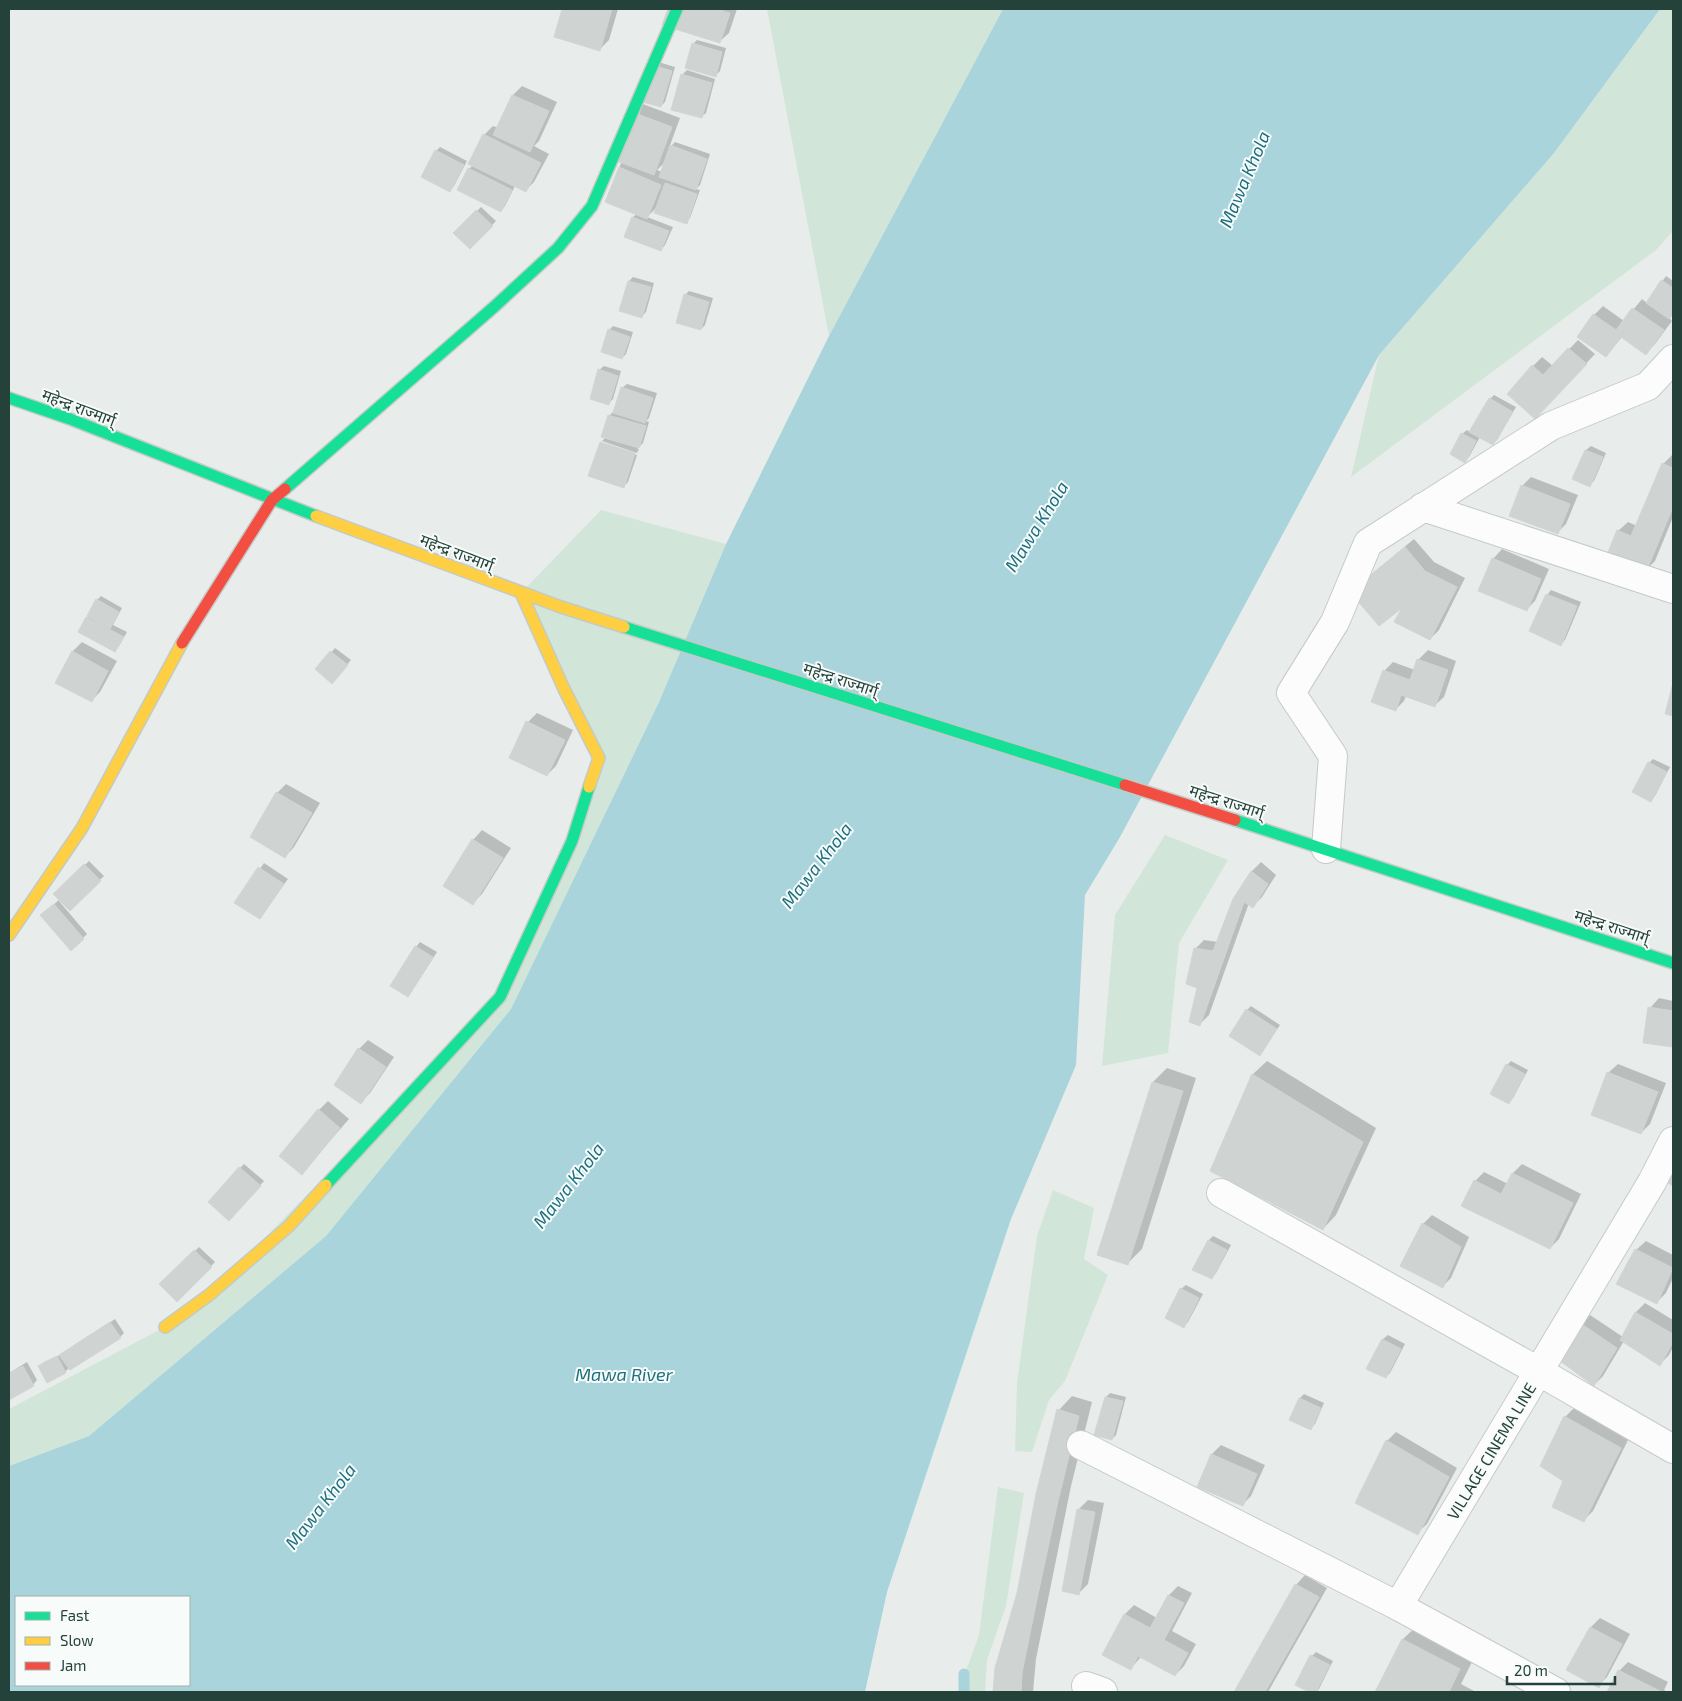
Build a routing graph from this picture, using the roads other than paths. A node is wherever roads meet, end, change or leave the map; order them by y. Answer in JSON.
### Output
{"nodes":[{"id":1,"x":677,"y":9,"type":"edge"},
{"id":2,"x":1673,"y":359,"type":"edge"},
{"id":3,"x":9,"y":398,"type":"edge"},
{"id":4,"x":272,"y":500,"type":"junction"},
{"id":5,"x":1424,"y":507,"type":"junction"},
{"id":6,"x":1673,"y":589,"type":"edge"},
{"id":7,"x":521,"y":593,"type":"junction"},
{"id":8,"x":1315,"y":846,"type":"junction"},
{"id":9,"x":9,"y":935,"type":"edge"},
{"id":10,"x":1673,"y":962,"type":"edge"},
{"id":11,"x":1673,"y":1141,"type":"edge"},
{"id":12,"x":1221,"y":1193,"type":"dead end"},
{"id":13,"x":165,"y":1327,"type":"dead end"},
{"id":14,"x":1538,"y":1371,"type":"junction"},
{"id":15,"x":1081,"y":1444,"type":"dead end"},
{"id":16,"x":1673,"y":1449,"type":"edge"},
{"id":17,"x":1398,"y":1606,"type":"junction"},
{"id":18,"x":1556,"y":1692,"type":"edge"}],
"edges":[{"from":1,"to":4,"type":"main road"},
{"from":2,"to":5,"type":"street"},
{"from":3,"to":4,"type":"main road","name":"महेन्द्र राज्मार्ग्"},
{"from":4,"to":7,"type":"main road","name":"महेन्द्र राज्मार्ग्"},
{"from":4,"to":9,"type":"main road"},
{"from":5,"to":6,"type":"street"},
{"from":5,"to":8,"type":"street"},
{"from":7,"to":8,"type":"main road","name":"महेन्द्र राज्मार्ग्"},
{"from":7,"to":13,"type":"main road"},
{"from":8,"to":10,"type":"main road","name":"महेन्द्र राज्मार्ग्"},
{"from":11,"to":14,"type":"street","name":"VILLAGE CINEMA LINE"},
{"from":12,"to":14,"type":"street"},
{"from":14,"to":16,"type":"street"},
{"from":14,"to":17,"type":"street","name":"VILLAGE CINEMA LINE"},
{"from":15,"to":17,"type":"street"},
{"from":17,"to":18,"type":"street"}]}
